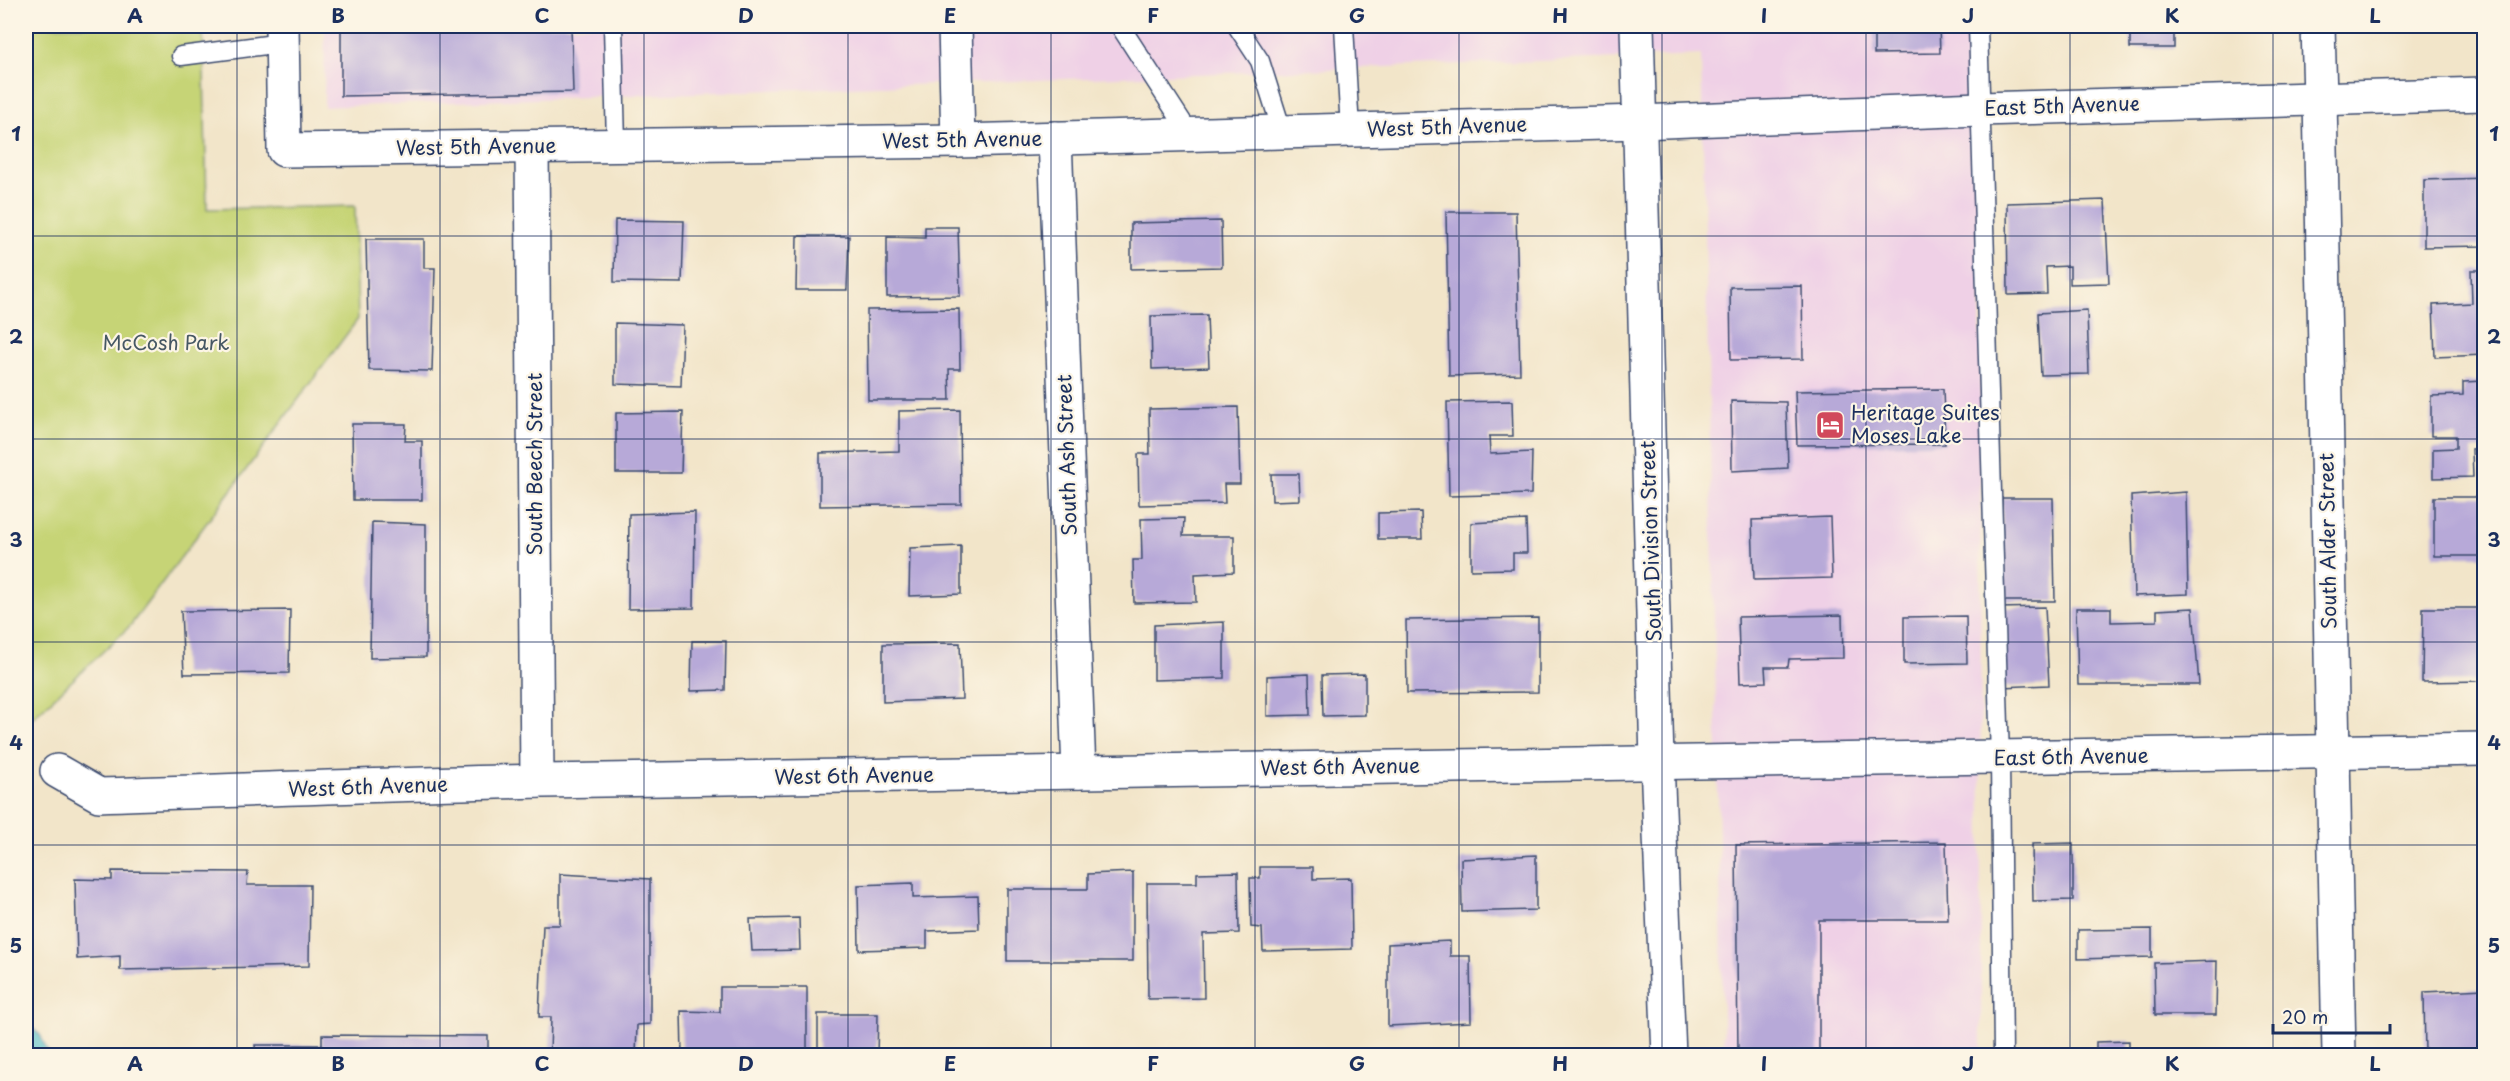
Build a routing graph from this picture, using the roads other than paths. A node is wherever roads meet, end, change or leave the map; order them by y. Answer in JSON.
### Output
{"nodes":[{"id":1,"x":614,"y":26,"type":"edge"},
{"id":2,"x":955,"y":26,"type":"edge"},
{"id":3,"x":1120,"y":26,"type":"edge"},
{"id":4,"x":1237,"y":26,"type":"edge"},
{"id":5,"x":1344,"y":26,"type":"edge"},
{"id":6,"x":1637,"y":26,"type":"edge"},
{"id":7,"x":1978,"y":26,"type":"edge"},
{"id":8,"x":2318,"y":26,"type":"edge"},
{"id":9,"x":282,"y":34,"type":"edge"},
{"id":10,"x":181,"y":56,"type":"dead end"},
{"id":11,"x":2484,"y":94,"type":"edge"},
{"id":12,"x":2320,"y":98,"type":"junction"},
{"id":13,"x":1980,"y":109,"type":"junction"},
{"id":14,"x":1639,"y":122,"type":"junction"},
{"id":15,"x":1350,"y":130,"type":"junction"},
{"id":16,"x":1282,"y":131,"type":"junction"},
{"id":17,"x":1190,"y":134,"type":"junction"},
{"id":18,"x":1055,"y":138,"type":"junction"},
{"id":19,"x":958,"y":141,"type":"junction"},
{"id":20,"x":616,"y":144,"type":"junction"},
{"id":21,"x":532,"y":147,"type":"junction"},
{"id":22,"x":2484,"y":749,"type":"edge"},
{"id":23,"x":2331,"y":752,"type":"junction"},
{"id":24,"x":2000,"y":759,"type":"junction"},
{"id":25,"x":1657,"y":761,"type":"junction"},
{"id":26,"x":57,"y":771,"type":"dead end"},
{"id":27,"x":1079,"y":772,"type":"junction"},
{"id":28,"x":537,"y":781,"type":"junction"},
{"id":29,"x":1669,"y":1056,"type":"edge"},
{"id":30,"x":2003,"y":1056,"type":"edge"},
{"id":31,"x":2339,"y":1056,"type":"edge"}],
"edges":[{"from":1,"to":20,"type":"lane"},
{"from":2,"to":19,"type":"street"},
{"from":3,"to":17,"type":"lane"},
{"from":4,"to":16,"type":"lane"},
{"from":5,"to":15,"type":"lane"},
{"from":6,"to":14,"type":"street","name":"South Division Street"},
{"from":7,"to":13,"type":"lane"},
{"from":8,"to":12,"type":"street","name":"South Alder Street"},
{"from":9,"to":10,"type":"lane"},
{"from":9,"to":21,"type":"street","name":"West 5th Avenue"},
{"from":11,"to":12,"type":"street","name":"East 5th Avenue"},
{"from":12,"to":13,"type":"street","name":"East 5th Avenue"},
{"from":12,"to":23,"type":"street","name":"South Alder Street"},
{"from":13,"to":14,"type":"street","name":"East 5th Avenue"},
{"from":13,"to":24,"type":"lane"},
{"from":14,"to":15,"type":"street","name":"West 5th Avenue"},
{"from":14,"to":25,"type":"street","name":"South Division Street"},
{"from":15,"to":16,"type":"street","name":"West 5th Avenue"},
{"from":16,"to":17,"type":"street","name":"West 5th Avenue"},
{"from":17,"to":18,"type":"street","name":"West 5th Avenue"},
{"from":18,"to":19,"type":"street","name":"West 5th Avenue"},
{"from":18,"to":27,"type":"street","name":"South Ash Street"},
{"from":19,"to":20,"type":"street","name":"West 5th Avenue"},
{"from":20,"to":21,"type":"street","name":"West 5th Avenue"},
{"from":21,"to":28,"type":"street","name":"South Beech Street"},
{"from":22,"to":23,"type":"street","name":"East 6th Avenue"},
{"from":23,"to":24,"type":"street","name":"East 6th Avenue"},
{"from":23,"to":31,"type":"street","name":"South Alder Street"},
{"from":24,"to":25,"type":"street","name":"East 6th Avenue"},
{"from":24,"to":30,"type":"lane"},
{"from":25,"to":27,"type":"street","name":"West 6th Avenue"},
{"from":25,"to":29,"type":"street","name":"South Division Street"},
{"from":26,"to":28,"type":"street","name":"West 6th Avenue"},
{"from":27,"to":28,"type":"street","name":"West 6th Avenue"}]}
